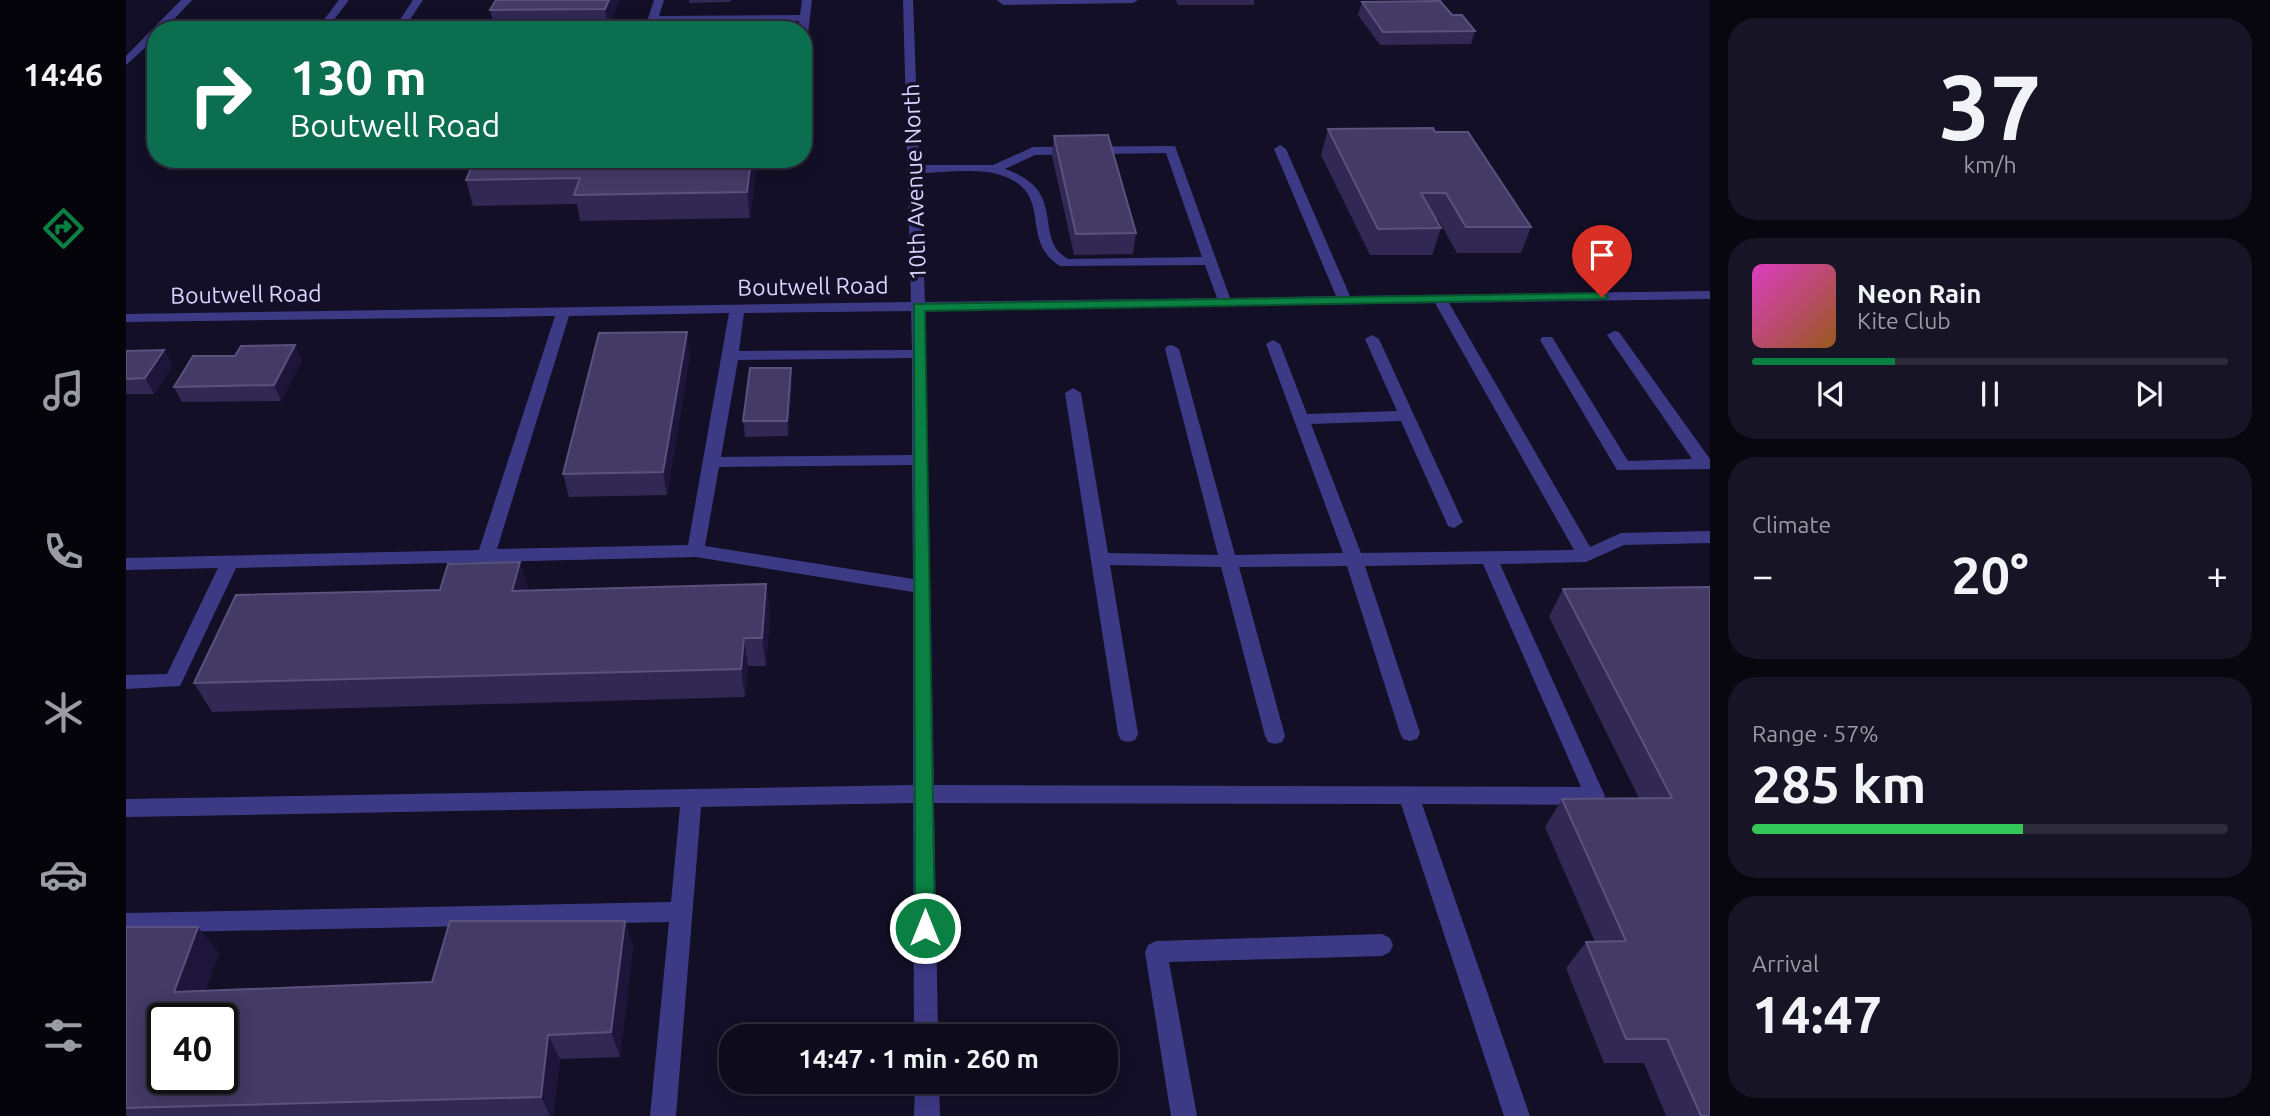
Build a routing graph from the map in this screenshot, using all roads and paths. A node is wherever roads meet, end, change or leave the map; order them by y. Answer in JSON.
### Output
{"nodes":[{"id":1,"x":187,"y":0,"type":"edge"},
{"id":2,"x":344,"y":0,"type":"edge"},
{"id":3,"x":418,"y":0,"type":"edge"},
{"id":4,"x":659,"y":0,"type":"edge"},
{"id":5,"x":807,"y":0,"type":"edge"},
{"id":6,"x":908,"y":0,"type":"edge"},
{"id":7,"x":1002,"y":0,"type":"edge"},
{"id":8,"x":1133,"y":0,"type":"edge"},
{"id":9,"x":805,"y":18,"type":"junction"},
{"id":10,"x":167,"y":21,"type":"edge"},
{"id":11,"x":328,"y":21,"type":"edge"},
{"id":12,"x":404,"y":21,"type":"edge"},
{"id":13,"x":651,"y":21,"type":"edge"},
{"id":14,"x":728,"y":21,"type":"edge"},
{"id":15,"x":805,"y":21,"type":"edge"},
{"id":16,"x":147,"y":41,"type":"edge"},
{"id":17,"x":142,"y":46,"type":"junction"},
{"id":18,"x":147,"y":46,"type":"edge"},
{"id":19,"x":126,"y":62,"type":"edge"},
{"id":20,"x":1280,"y":149,"type":"dead end"},
{"id":21,"x":913,"y":169,"type":"junction"},
{"id":22,"x":995,"y":169,"type":"junction"},
{"id":23,"x":1210,"y":261,"type":"junction"},
{"id":24,"x":1710,"y":295,"type":"edge"},
{"id":25,"x":1440,"y":299,"type":"junction"},
{"id":26,"x":1345,"y":301,"type":"junction"},
{"id":27,"x":1225,"y":302,"type":"junction"},
{"id":28,"x":918,"y":307,"type":"junction"},
{"id":29,"x":737,"y":310,"type":"junction"},
{"id":30,"x":562,"y":313,"type":"junction"},
{"id":31,"x":126,"y":318,"type":"edge"},
{"id":32,"x":1614,"y":335,"type":"dead end"},
{"id":33,"x":1372,"y":339,"type":"dead end"},
{"id":34,"x":1547,"y":340,"type":"dead end"},
{"id":35,"x":1273,"y":344,"type":"dead end"},
{"id":36,"x":1172,"y":348,"type":"dead end"},
{"id":37,"x":919,"y":354,"type":"junction"},
{"id":38,"x":731,"y":356,"type":"junction"},
{"id":39,"x":1073,"y":393,"type":"dead end"},
{"id":40,"x":1406,"y":416,"type":"junction"},
{"id":41,"x":1300,"y":419,"type":"junction"},
{"id":42,"x":920,"y":460,"type":"junction"},
{"id":43,"x":712,"y":462,"type":"junction"},
{"id":44,"x":1707,"y":464,"type":"edge"},
{"id":45,"x":1454,"y":522,"type":"dead end"},
{"id":46,"x":1710,"y":537,"type":"edge"},
{"id":47,"x":696,"y":551,"type":"junction"},
{"id":48,"x":486,"y":556,"type":"junction"},
{"id":49,"x":1586,"y":556,"type":"junction"},
{"id":50,"x":1489,"y":558,"type":"junction"},
{"id":51,"x":1100,"y":559,"type":"junction"},
{"id":52,"x":1354,"y":559,"type":"junction"},
{"id":53,"x":230,"y":561,"type":"junction"},
{"id":54,"x":1230,"y":561,"type":"junction"},
{"id":55,"x":126,"y":564,"type":"edge"},
{"id":56,"x":922,"y":587,"type":"junction"},
{"id":57,"x":126,"y":682,"type":"edge"},
{"id":58,"x":1410,"y":733,"type":"dead end"},
{"id":59,"x":1128,"y":734,"type":"dead end"},
{"id":60,"x":1275,"y":736,"type":"dead end"},
{"id":61,"x":923,"y":794,"type":"junction"},
{"id":62,"x":1409,"y":796,"type":"junction"},
{"id":63,"x":691,"y":799,"type":"junction"},
{"id":64,"x":126,"y":808,"type":"edge"},
{"id":65,"x":681,"y":912,"type":"junction"},
{"id":66,"x":126,"y":923,"type":"edge"},
{"id":67,"x":1382,"y":945,"type":"dead end"},
{"id":68,"x":926,"y":1024,"type":"edge"},
{"id":69,"x":927,"y":1094,"type":"edge"},
{"id":70,"x":663,"y":1116,"type":"edge"},
{"id":71,"x":927,"y":1116,"type":"edge"},
{"id":72,"x":1184,"y":1116,"type":"edge"},
{"id":73,"x":1517,"y":1116,"type":"edge"}],
"edges":[{"from":1,"to":10,"type":"street"},
{"from":2,"to":11,"type":"street"},
{"from":3,"to":12,"type":"street"},
{"from":4,"to":13,"type":"street"},
{"from":5,"to":9,"type":"street"},
{"from":6,"to":21,"type":"street","name":"10th Avenue North"},
{"from":7,"to":8,"type":"street"},
{"from":9,"to":14,"type":"street"},
{"from":9,"to":15,"type":"street"},
{"from":16,"to":17,"type":"street"},
{"from":17,"to":18,"type":"street"},
{"from":17,"to":19,"type":"street"},
{"from":20,"to":26,"type":"street"},
{"from":21,"to":22,"type":"street"},
{"from":21,"to":28,"type":"street","name":"10th Avenue North"},
{"from":22,"to":23,"type":"street"},
{"from":22,"to":23,"type":"street"},
{"from":23,"to":27,"type":"street"},
{"from":24,"to":25,"type":"street","name":"Boutwell Road"},
{"from":25,"to":26,"type":"street","name":"Boutwell Road"},
{"from":25,"to":49,"type":"street"},
{"from":26,"to":27,"type":"street","name":"Boutwell Road"},
{"from":27,"to":28,"type":"street","name":"Boutwell Road"},
{"from":28,"to":29,"type":"street","name":"Boutwell Road"},
{"from":28,"to":37,"type":"street","name":"10th Avenue North"},
{"from":29,"to":30,"type":"street","name":"Boutwell Road"},
{"from":29,"to":38,"type":"street"},
{"from":30,"to":31,"type":"street","name":"Boutwell Road"},
{"from":30,"to":48,"type":"street"},
{"from":32,"to":44,"type":"street"},
{"from":33,"to":40,"type":"street"},
{"from":34,"to":44,"type":"street"},
{"from":35,"to":41,"type":"street"},
{"from":36,"to":54,"type":"street"},
{"from":37,"to":38,"type":"street"},
{"from":37,"to":42,"type":"street","name":"10th Avenue North"},
{"from":38,"to":43,"type":"street"},
{"from":39,"to":51,"type":"street"},
{"from":40,"to":41,"type":"street"},
{"from":40,"to":45,"type":"street"},
{"from":41,"to":52,"type":"street"},
{"from":42,"to":43,"type":"street"},
{"from":42,"to":56,"type":"street","name":"10th Avenue North"},
{"from":43,"to":47,"type":"street"},
{"from":46,"to":49,"type":"street"},
{"from":47,"to":48,"type":"street"},
{"from":47,"to":56,"type":"street"},
{"from":48,"to":53,"type":"street"},
{"from":49,"to":50,"type":"street"},
{"from":50,"to":52,"type":"street"},
{"from":50,"to":62,"type":"street"},
{"from":51,"to":54,"type":"street"},
{"from":51,"to":59,"type":"street"},
{"from":52,"to":54,"type":"street"},
{"from":52,"to":58,"type":"street"},
{"from":53,"to":55,"type":"street"},
{"from":53,"to":57,"type":"street"},
{"from":54,"to":60,"type":"street"},
{"from":56,"to":61,"type":"street","name":"10th Avenue North"},
{"from":61,"to":62,"type":"street"},
{"from":61,"to":63,"type":"street"},
{"from":61,"to":68,"type":"street","name":"10th Avenue North"},
{"from":62,"to":73,"type":"street"},
{"from":63,"to":64,"type":"street"},
{"from":63,"to":65,"type":"street"},
{"from":65,"to":66,"type":"street"},
{"from":65,"to":70,"type":"street"},
{"from":67,"to":72,"type":"street"},
{"from":69,"to":71,"type":"street"}]}
